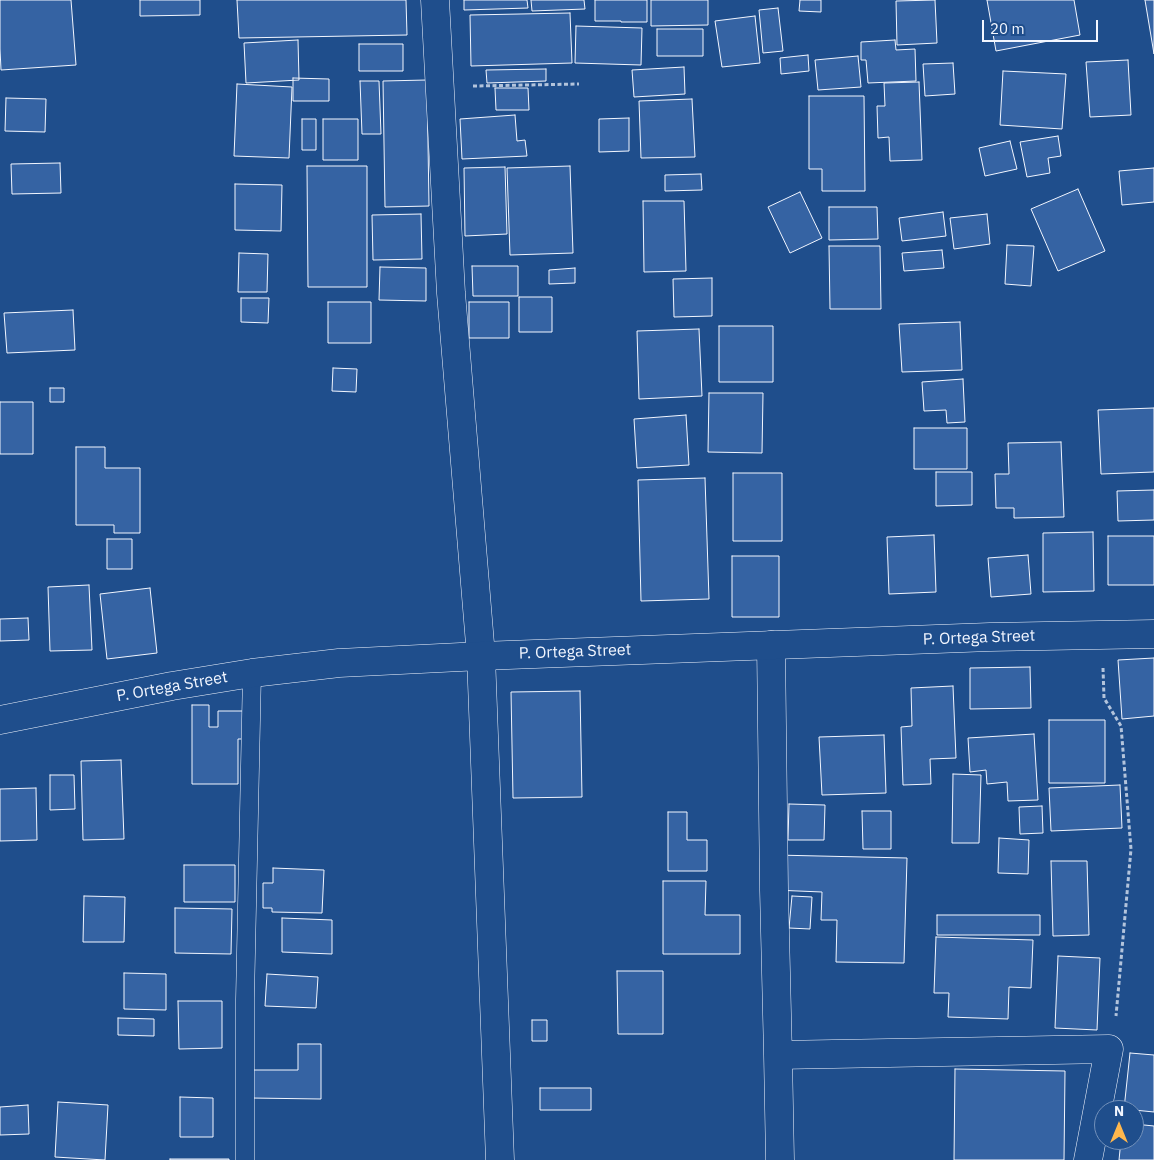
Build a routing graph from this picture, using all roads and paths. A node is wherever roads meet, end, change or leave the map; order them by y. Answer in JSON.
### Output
{"nodes":[{"id":1,"x":435,"y":0,"type":"edge"},
{"id":2,"x":578,"y":84,"type":"dead end"},
{"id":3,"x":440,"y":87,"type":"junction"},
{"id":4,"x":1154,"y":634,"type":"edge"},
{"id":5,"x":1102,"y":635,"type":"junction"},
{"id":6,"x":771,"y":645,"type":"junction"},
{"id":7,"x":481,"y":656,"type":"junction"},
{"id":8,"x":252,"y":673,"type":"junction"},
{"id":9,"x":0,"y":720,"type":"edge"},
{"id":10,"x":1109,"y":1049,"type":"junction"},
{"id":11,"x":778,"y":1055,"type":"junction"},
{"id":12,"x":245,"y":1160,"type":"edge"},
{"id":13,"x":500,"y":1160,"type":"edge"},
{"id":14,"x":780,"y":1160,"type":"edge"},
{"id":15,"x":1088,"y":1160,"type":"edge"}],
"edges":[{"from":1,"to":3,"type":"street"},
{"from":2,"to":3,"type":"path"},
{"from":3,"to":7,"type":"street"},
{"from":4,"to":5,"type":"street","name":"P. Ortega Street"},
{"from":5,"to":6,"type":"street","name":"P. Ortega Street"},
{"from":5,"to":10,"type":"path"},
{"from":6,"to":7,"type":"street","name":"P. Ortega Street"},
{"from":6,"to":11,"type":"street"},
{"from":7,"to":8,"type":"street","name":"P. Ortega Street"},
{"from":7,"to":13,"type":"street"},
{"from":8,"to":9,"type":"street","name":"P. Ortega Street"},
{"from":8,"to":12,"type":"lane"},
{"from":10,"to":11,"type":"street"},
{"from":10,"to":15,"type":"street"},
{"from":11,"to":14,"type":"street"}]}
